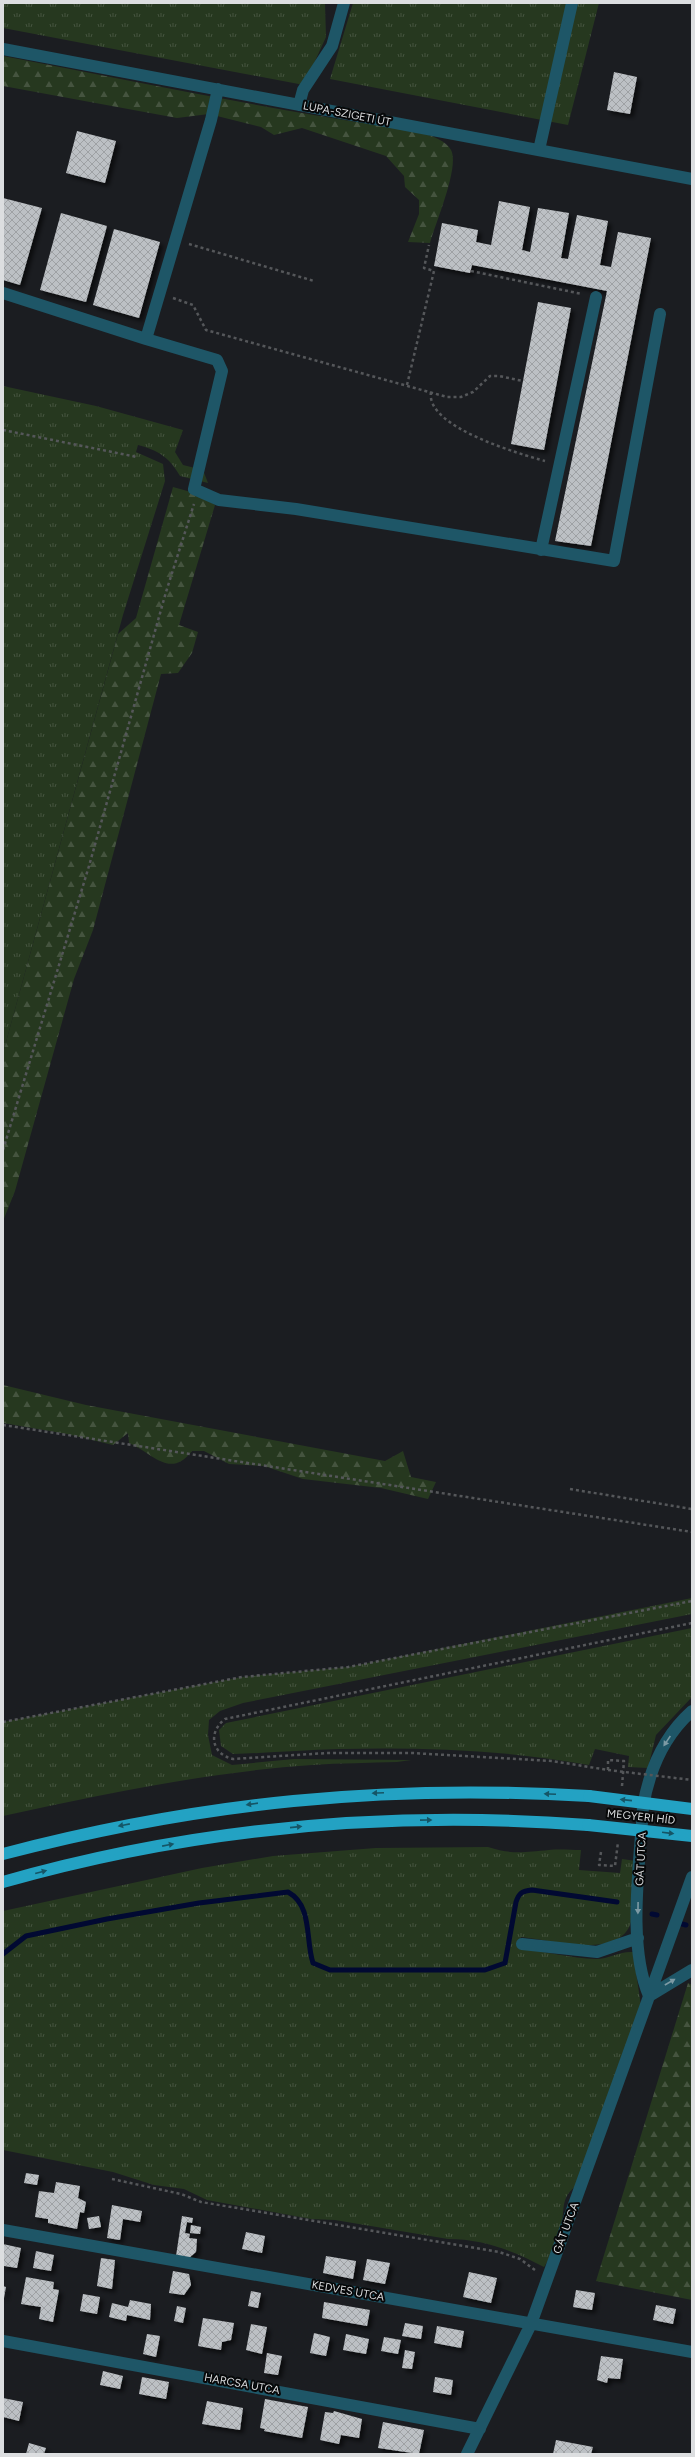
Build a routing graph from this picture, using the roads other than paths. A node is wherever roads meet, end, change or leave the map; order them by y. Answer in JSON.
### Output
{"nodes":[{"id":1,"x":344,"y":3,"type":"edge"},
{"id":2,"x":572,"y":3,"type":"edge"},
{"id":3,"x":3,"y":49,"type":"edge"},
{"id":4,"x":218,"y":90,"type":"junction"},
{"id":5,"x":299,"y":105,"type":"junction"},
{"id":6,"x":539,"y":150,"type":"junction"},
{"id":7,"x":692,"y":179,"type":"edge"},
{"id":8,"x":3,"y":293,"type":"edge"},
{"id":9,"x":596,"y":297,"type":"road end"},
{"id":10,"x":660,"y":314,"type":"dead end"},
{"id":11,"x":146,"y":339,"type":"junction"},
{"id":12,"x":541,"y":550,"type":"junction"},
{"id":13,"x":692,"y":1711,"type":"edge"},
{"id":14,"x":692,"y":1809,"type":"edge"},
{"id":15,"x":692,"y":1836,"type":"edge"},
{"id":16,"x":3,"y":1854,"type":"edge"},
{"id":17,"x":692,"y":1877,"type":"edge"},
{"id":18,"x":3,"y":1882,"type":"edge"},
{"id":19,"x":638,"y":1938,"type":"junction"},
{"id":20,"x":522,"y":1944,"type":"dead end"},
{"id":21,"x":692,"y":1970,"type":"edge"},
{"id":22,"x":649,"y":1996,"type":"junction"},
{"id":23,"x":3,"y":2230,"type":"edge"},
{"id":24,"x":531,"y":2324,"type":"junction"},
{"id":25,"x":3,"y":2340,"type":"edge"},
{"id":26,"x":692,"y":2352,"type":"edge"},
{"id":27,"x":480,"y":2428,"type":"junction"},
{"id":28,"x":467,"y":2454,"type":"edge"}],
"edges":[{"from":1,"to":5,"type":"street"},
{"from":2,"to":6,"type":"street"},
{"from":3,"to":4,"type":"street","name":"LUPA-SZIGETI ÚT"},
{"from":4,"to":5,"type":"street","name":"LUPA-SZIGETI ÚT"},
{"from":4,"to":11,"type":"street"},
{"from":5,"to":6,"type":"street","name":"LUPA-SZIGETI ÚT"},
{"from":6,"to":7,"type":"street","name":"LUPA-SZIGETI ÚT"},
{"from":8,"to":11,"type":"street"},
{"from":9,"to":12,"type":"street"},
{"from":10,"to":12,"type":"street"},
{"from":11,"to":12,"type":"street"},
{"from":13,"to":19,"type":"street","name":"GÁT UTCA","one_way":true},
{"from":14,"to":16,"type":"highway","name":"MEGYERI HÍD","one_way":true,"bridge":true},
{"from":18,"to":15,"type":"highway","name":"MEGYERI HÍD","one_way":true,"bridge":true},
{"from":17,"to":22,"type":"street"},
{"from":19,"to":20,"type":"street"},
{"from":19,"to":22,"type":"street","name":"GÁT UTCA"},
{"from":22,"to":21,"type":"street","one_way":true},
{"from":22,"to":24,"type":"street","name":"GÁT UTCA"},
{"from":23,"to":24,"type":"street","name":"KEDVES UTCA"},
{"from":24,"to":26,"type":"street","name":"KEDVES UTCA"},
{"from":24,"to":27,"type":"street","name":"GÁT UTCA"},
{"from":25,"to":27,"type":"street","name":"HARCSA UTCA"},
{"from":27,"to":28,"type":"street","name":"GÁT UTCA"}]}
